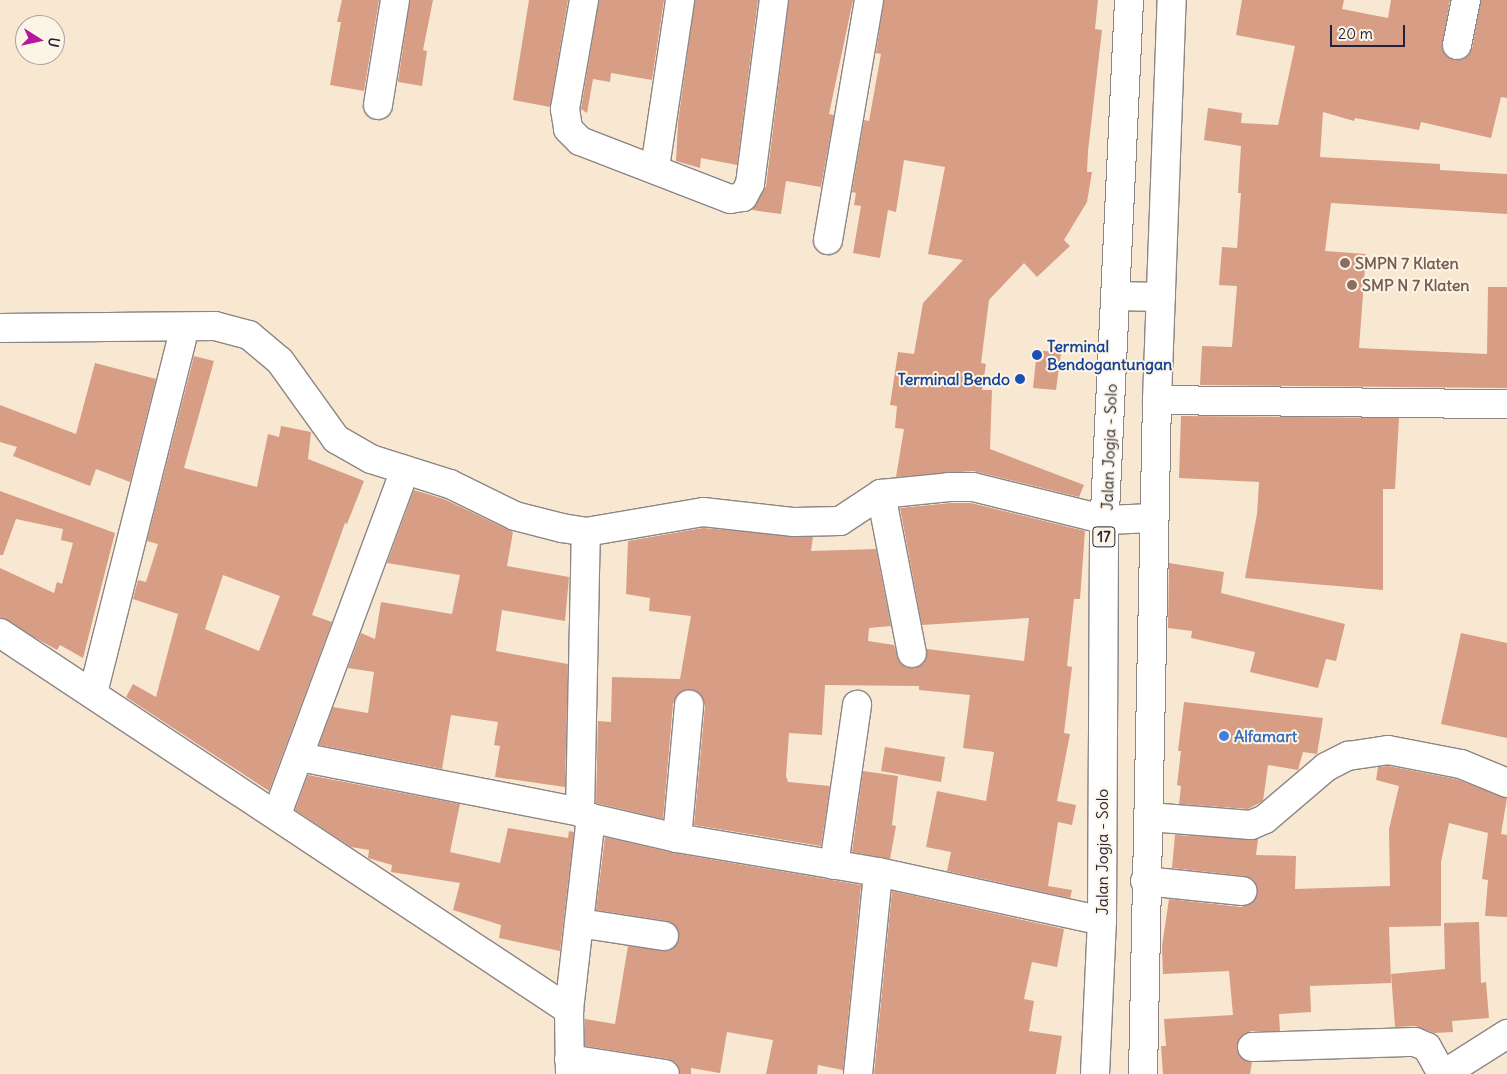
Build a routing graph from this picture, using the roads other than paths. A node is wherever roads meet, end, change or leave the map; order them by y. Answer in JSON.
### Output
{"nodes":[{"id":1,"x":395,"y":0,"type":"edge"},
{"id":2,"x":584,"y":0,"type":"edge"},
{"id":3,"x":680,"y":0,"type":"edge"},
{"id":4,"x":774,"y":0,"type":"edge"},
{"id":5,"x":869,"y":0,"type":"edge"},
{"id":6,"x":1129,"y":0,"type":"edge"},
{"id":7,"x":1172,"y":0,"type":"edge"},
{"id":8,"x":1466,"y":0,"type":"edge"},
{"id":9,"x":1457,"y":45,"type":"dead end"},
{"id":10,"x":378,"y":105,"type":"dead end"},
{"id":11,"x":655,"y":168,"type":"junction"},
{"id":12,"x":828,"y":240,"type":"dead end"},
{"id":13,"x":1115,"y":296,"type":"junction"},
{"id":14,"x":1161,"y":297,"type":"junction"},
{"id":15,"x":0,"y":328,"type":"edge"},
{"id":16,"x":185,"y":328,"type":"junction"},
{"id":17,"x":1157,"y":400,"type":"junction"},
{"id":18,"x":1507,"y":404,"type":"edge"},
{"id":19,"x":405,"y":470,"type":"junction"},
{"id":20,"x":881,"y":494,"type":"junction"},
{"id":21,"x":1154,"y":518,"type":"junction"},
{"id":22,"x":1106,"y":520,"type":"junction"},
{"id":23,"x":586,"y":532,"type":"junction"},
{"id":24,"x":0,"y":633,"type":"edge"},
{"id":25,"x":912,"y":653,"type":"dead end"},
{"id":26,"x":93,"y":693,"type":"junction"},
{"id":27,"x":857,"y":705,"type":"dead end"},
{"id":28,"x":689,"y":706,"type":"dead end"},
{"id":29,"x":300,"y":757,"type":"junction"},
{"id":30,"x":1507,"y":783,"type":"edge"},
{"id":31,"x":278,"y":814,"type":"junction"},
{"id":32,"x":586,"y":815,"type":"junction"},
{"id":33,"x":1149,"y":817,"type":"junction"},
{"id":34,"x":676,"y":838,"type":"junction"},
{"id":35,"x":834,"y":865,"type":"junction"},
{"id":36,"x":878,"y":872,"type":"junction"},
{"id":37,"x":1145,"y":881,"type":"junction"},
{"id":38,"x":1242,"y":891,"type":"dead end"},
{"id":39,"x":1102,"y":921,"type":"junction"},
{"id":40,"x":579,"y":922,"type":"junction"},
{"id":41,"x":664,"y":936,"type":"dead end"},
{"id":42,"x":569,"y":1010,"type":"junction"},
{"id":43,"x":1507,"y":1034,"type":"edge"},
{"id":44,"x":1252,"y":1047,"type":"dead end"},
{"id":45,"x":569,"y":1066,"type":"edge"},
{"id":46,"x":665,"y":1074,"type":"edge"},
{"id":47,"x":858,"y":1074,"type":"edge"},
{"id":48,"x":1094,"y":1074,"type":"edge"},
{"id":49,"x":1143,"y":1074,"type":"edge"},
{"id":50,"x":1443,"y":1074,"type":"edge"}],
"edges":[{"from":1,"to":10,"type":"main road"},
{"from":2,"to":11,"type":"main road"},
{"from":3,"to":11,"type":"main road"},
{"from":4,"to":11,"type":"main road"},
{"from":5,"to":12,"type":"main road"},
{"from":6,"to":13,"type":"main road","name":"Jalan Jogja - Solo","number":"17"},
{"from":7,"to":14,"type":"main road"},
{"from":8,"to":9,"type":"main road"},
{"from":13,"to":14,"type":"main road"},
{"from":13,"to":22,"type":"main road","name":"Jalan Jogja - Solo","number":"17"},
{"from":14,"to":17,"type":"main road"},
{"from":15,"to":16,"type":"main road"},
{"from":16,"to":19,"type":"main road"},
{"from":16,"to":26,"type":"main road"},
{"from":17,"to":18,"type":"main road"},
{"from":17,"to":21,"type":"main road"},
{"from":19,"to":23,"type":"main road"},
{"from":19,"to":29,"type":"main road"},
{"from":20,"to":22,"type":"main road"},
{"from":20,"to":23,"type":"main road"},
{"from":20,"to":25,"type":"main road"},
{"from":21,"to":22,"type":"main road"},
{"from":21,"to":33,"type":"main road"},
{"from":22,"to":39,"type":"main road","name":"Jalan Jogja - Solo","number":"17"},
{"from":23,"to":32,"type":"main road"},
{"from":24,"to":26,"type":"main road"},
{"from":26,"to":31,"type":"main road"},
{"from":27,"to":35,"type":"main road"},
{"from":28,"to":34,"type":"main road"},
{"from":29,"to":31,"type":"main road"},
{"from":29,"to":32,"type":"main road"},
{"from":30,"to":33,"type":"main road"},
{"from":31,"to":42,"type":"main road"},
{"from":32,"to":34,"type":"main road"},
{"from":32,"to":40,"type":"main road"},
{"from":33,"to":37,"type":"main road"},
{"from":34,"to":35,"type":"main road"},
{"from":35,"to":36,"type":"main road"},
{"from":36,"to":39,"type":"main road"},
{"from":36,"to":47,"type":"main road"},
{"from":37,"to":38,"type":"main road"},
{"from":37,"to":49,"type":"main road"},
{"from":39,"to":48,"type":"main road","name":"Jalan Jogja - Solo","number":"17"},
{"from":40,"to":41,"type":"main road"},
{"from":40,"to":42,"type":"main road"},
{"from":42,"to":45,"type":"main road"},
{"from":43,"to":50,"type":"main road"},
{"from":44,"to":50,"type":"main road"},
{"from":45,"to":46,"type":"main road"}]}
